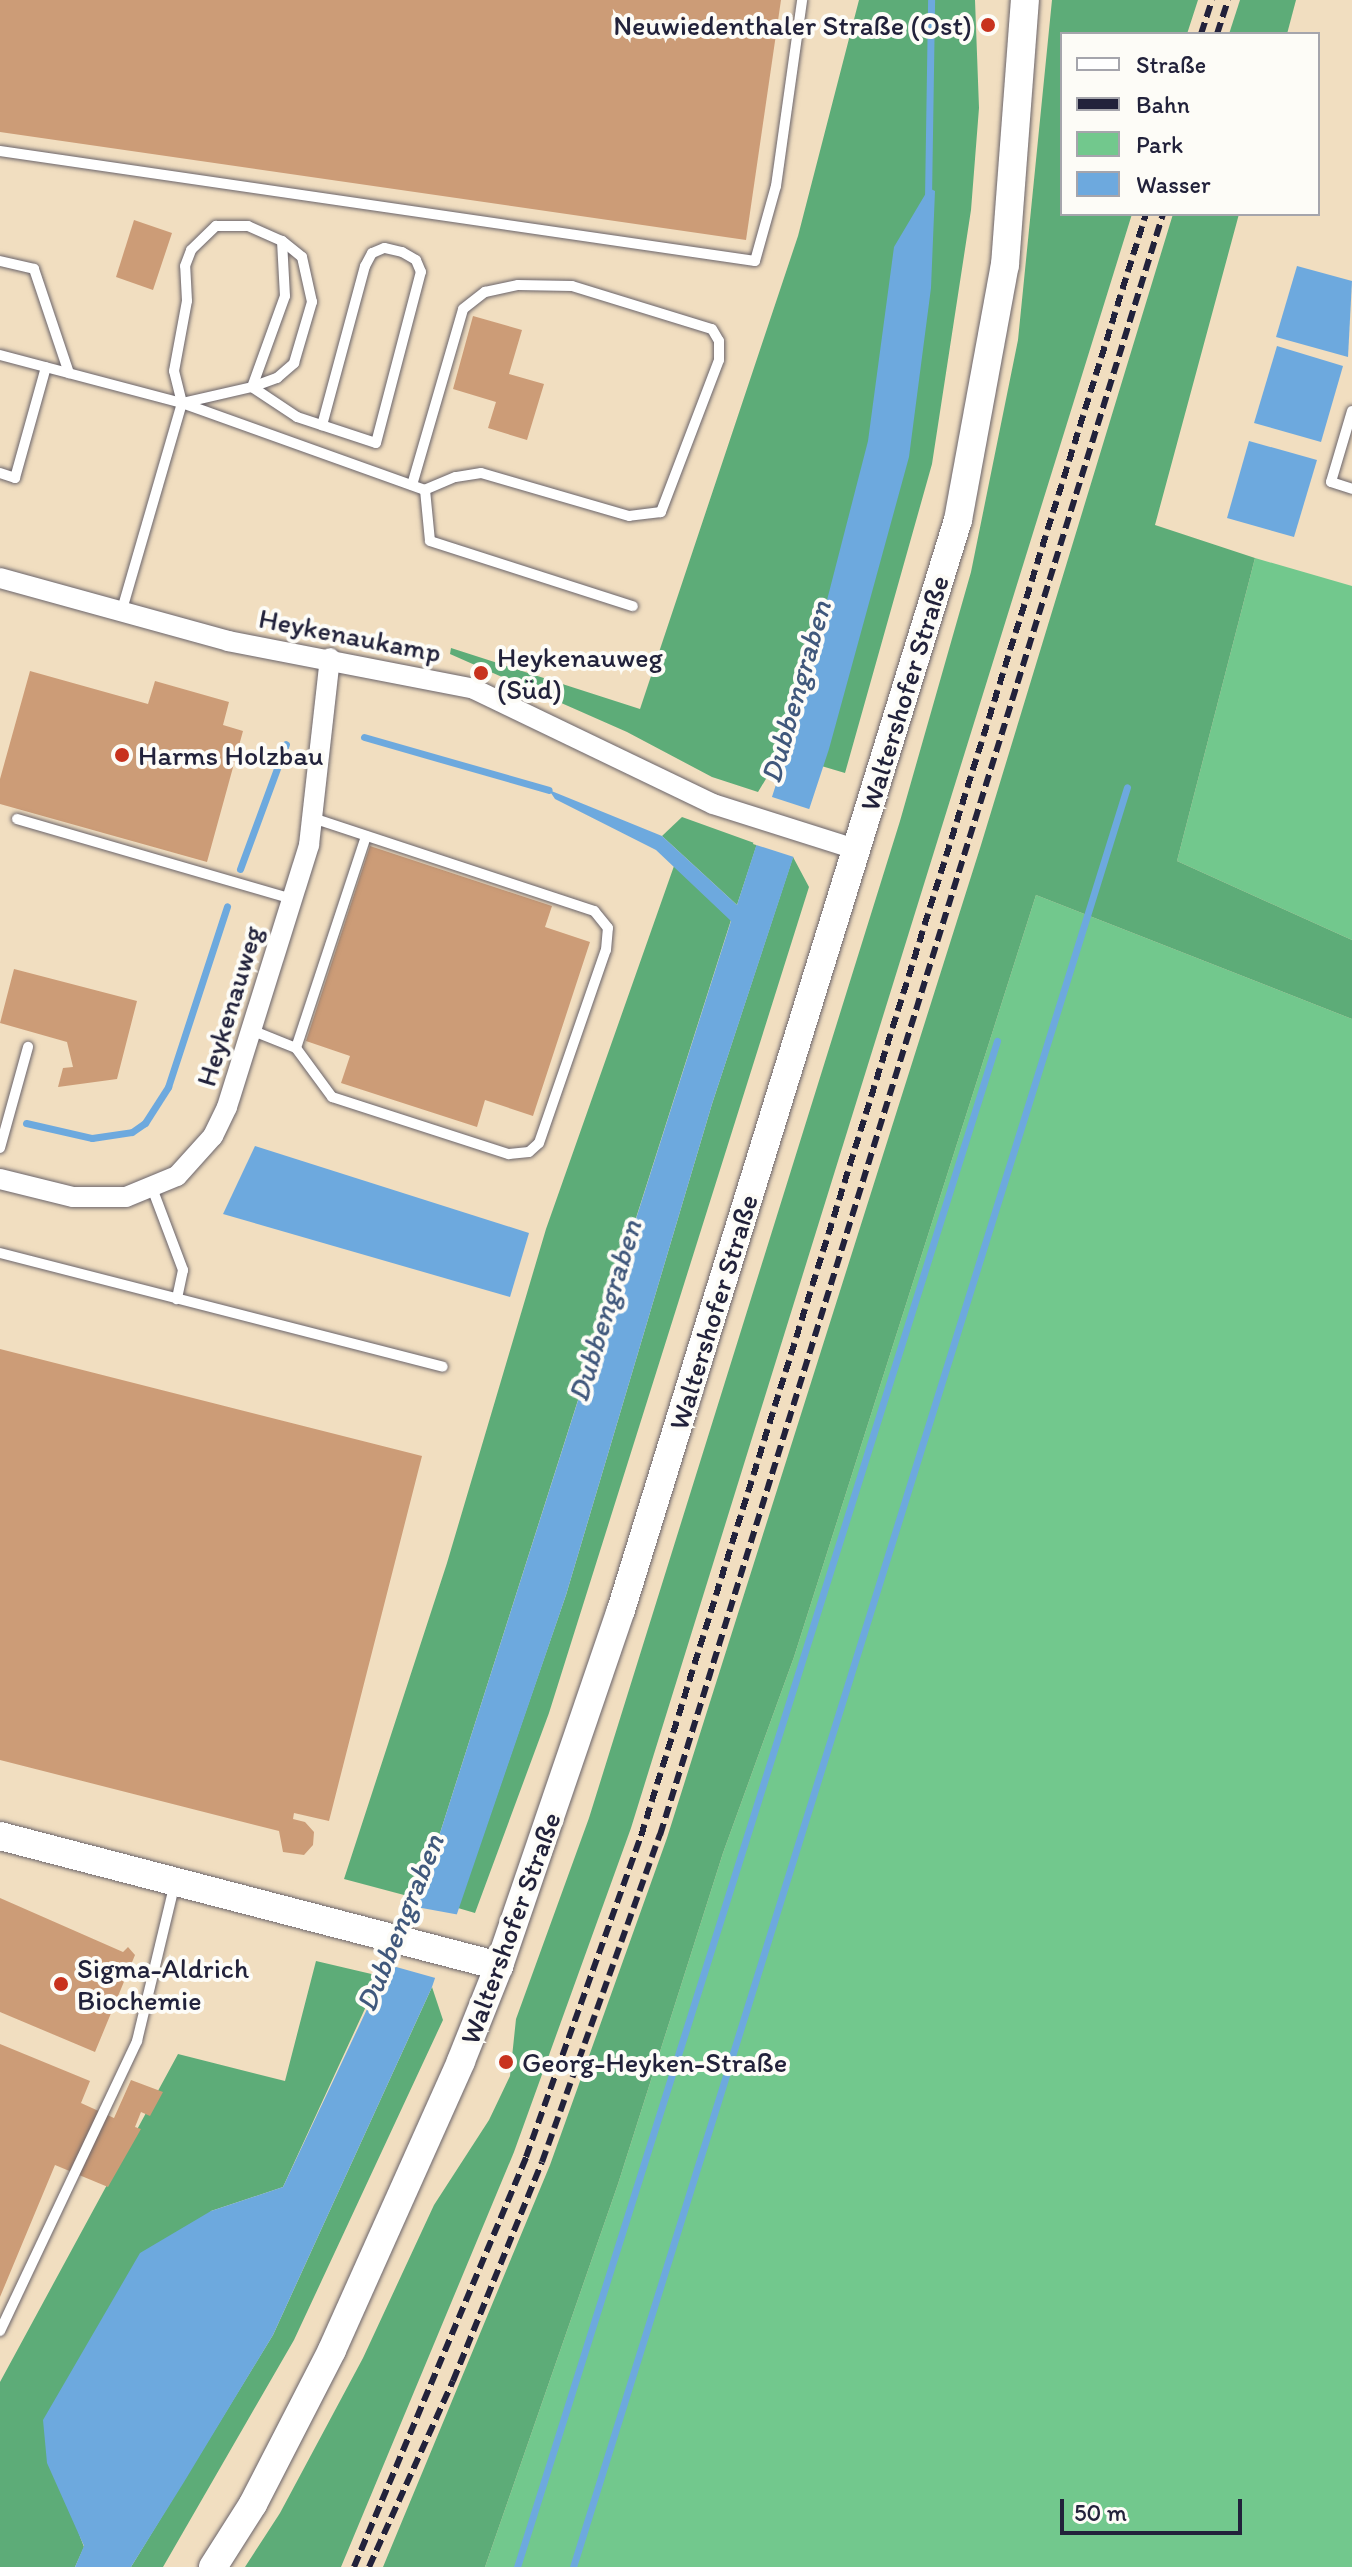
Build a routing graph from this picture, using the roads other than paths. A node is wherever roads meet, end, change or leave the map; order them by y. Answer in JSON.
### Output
{"nodes":[{"id":1,"x":802,"y":0,"type":"edge"},
{"id":2,"x":1025,"y":0,"type":"edge"},
{"id":3,"x":0,"y":151,"type":"edge"},
{"id":4,"x":282,"y":241,"type":"junction"},
{"id":5,"x":0,"y":261,"type":"edge"},
{"id":6,"x":0,"y":355,"type":"edge"},
{"id":7,"x":46,"y":367,"type":"junction"},
{"id":8,"x":69,"y":373,"type":"junction"},
{"id":9,"x":252,"y":387,"type":"junction"},
{"id":10,"x":182,"y":403,"type":"junction"},
{"id":11,"x":1352,"y":411,"type":"edge"},
{"id":12,"x":322,"y":425,"type":"junction"},
{"id":13,"x":0,"y":473,"type":"edge"},
{"id":14,"x":412,"y":485,"type":"junction"},
{"id":15,"x":1352,"y":489,"type":"edge"},
{"id":16,"x":425,"y":490,"type":"junction"},
{"id":17,"x":0,"y":578,"type":"edge"},
{"id":18,"x":633,"y":606,"type":"dead end"},
{"id":19,"x":121,"y":613,"type":"junction"},
{"id":20,"x":330,"y":658,"type":"junction"},
{"id":21,"x":313,"y":818,"type":"junction"},
{"id":22,"x":17,"y":819,"type":"dead end"},
{"id":23,"x":366,"y":836,"type":"junction"},
{"id":24,"x":855,"y":849,"type":"junction"},
{"id":25,"x":293,"y":899,"type":"junction"},
{"id":26,"x":251,"y":1030,"type":"junction"},
{"id":27,"x":28,"y":1047,"type":"dead end"},
{"id":28,"x":296,"y":1048,"type":"junction"},
{"id":29,"x":0,"y":1148,"type":"edge"},
{"id":30,"x":0,"y":1179,"type":"edge"},
{"id":31,"x":152,"y":1188,"type":"junction"},
{"id":32,"x":0,"y":1253,"type":"edge"},
{"id":33,"x":177,"y":1299,"type":"junction"},
{"id":34,"x":443,"y":1367,"type":"dead end"},
{"id":35,"x":0,"y":1836,"type":"edge"},
{"id":36,"x":175,"y":1881,"type":"junction"},
{"id":37,"x":499,"y":1966,"type":"junction"},
{"id":38,"x":0,"y":2331,"type":"edge"},
{"id":39,"x":213,"y":2567,"type":"edge"}],
"edges":[{"from":1,"to":3,"type":"lane"},
{"from":2,"to":24,"type":"main road","name":"Waltershofer Straße"},
{"from":4,"to":9,"type":"lane"},
{"from":4,"to":9,"type":"lane"},
{"from":4,"to":10,"type":"lane"},
{"from":5,"to":8,"type":"lane"},
{"from":6,"to":7,"type":"lane"},
{"from":7,"to":8,"type":"lane"},
{"from":7,"to":13,"type":"lane"},
{"from":8,"to":10,"type":"lane"},
{"from":9,"to":10,"type":"lane"},
{"from":9,"to":12,"type":"lane"},
{"from":10,"to":14,"type":"lane"},
{"from":10,"to":19,"type":"lane"},
{"from":11,"to":15,"type":"lane"},
{"from":12,"to":12,"type":"lane"},
{"from":14,"to":16,"type":"lane"},
{"from":14,"to":16,"type":"lane"},
{"from":16,"to":18,"type":"lane"},
{"from":17,"to":19,"type":"street","name":"Heykenaukamp"},
{"from":19,"to":20,"type":"street","name":"Heykenaukamp"},
{"from":20,"to":21,"type":"street","name":"Heykenauweg"},
{"from":20,"to":24,"type":"street","name":"Heykenaukamp"},
{"from":21,"to":23,"type":"lane"},
{"from":21,"to":25,"type":"street","name":"Heykenauweg"},
{"from":22,"to":25,"type":"lane"},
{"from":23,"to":28,"type":"lane"},
{"from":23,"to":28,"type":"lane"},
{"from":24,"to":37,"type":"main road","name":"Waltershofer Straße"},
{"from":25,"to":26,"type":"street","name":"Heykenauweg"},
{"from":26,"to":28,"type":"lane"},
{"from":26,"to":31,"type":"street","name":"Heykenauweg"},
{"from":27,"to":29,"type":"lane"},
{"from":30,"to":31,"type":"street","name":"Heykenauweg"},
{"from":31,"to":33,"type":"lane"},
{"from":32,"to":33,"type":"lane"},
{"from":33,"to":34,"type":"lane"},
{"from":35,"to":36,"type":"main road"},
{"from":36,"to":37,"type":"main road"},
{"from":36,"to":38,"type":"lane"},
{"from":37,"to":39,"type":"main road","name":"Waltershofer Straße"}]}
